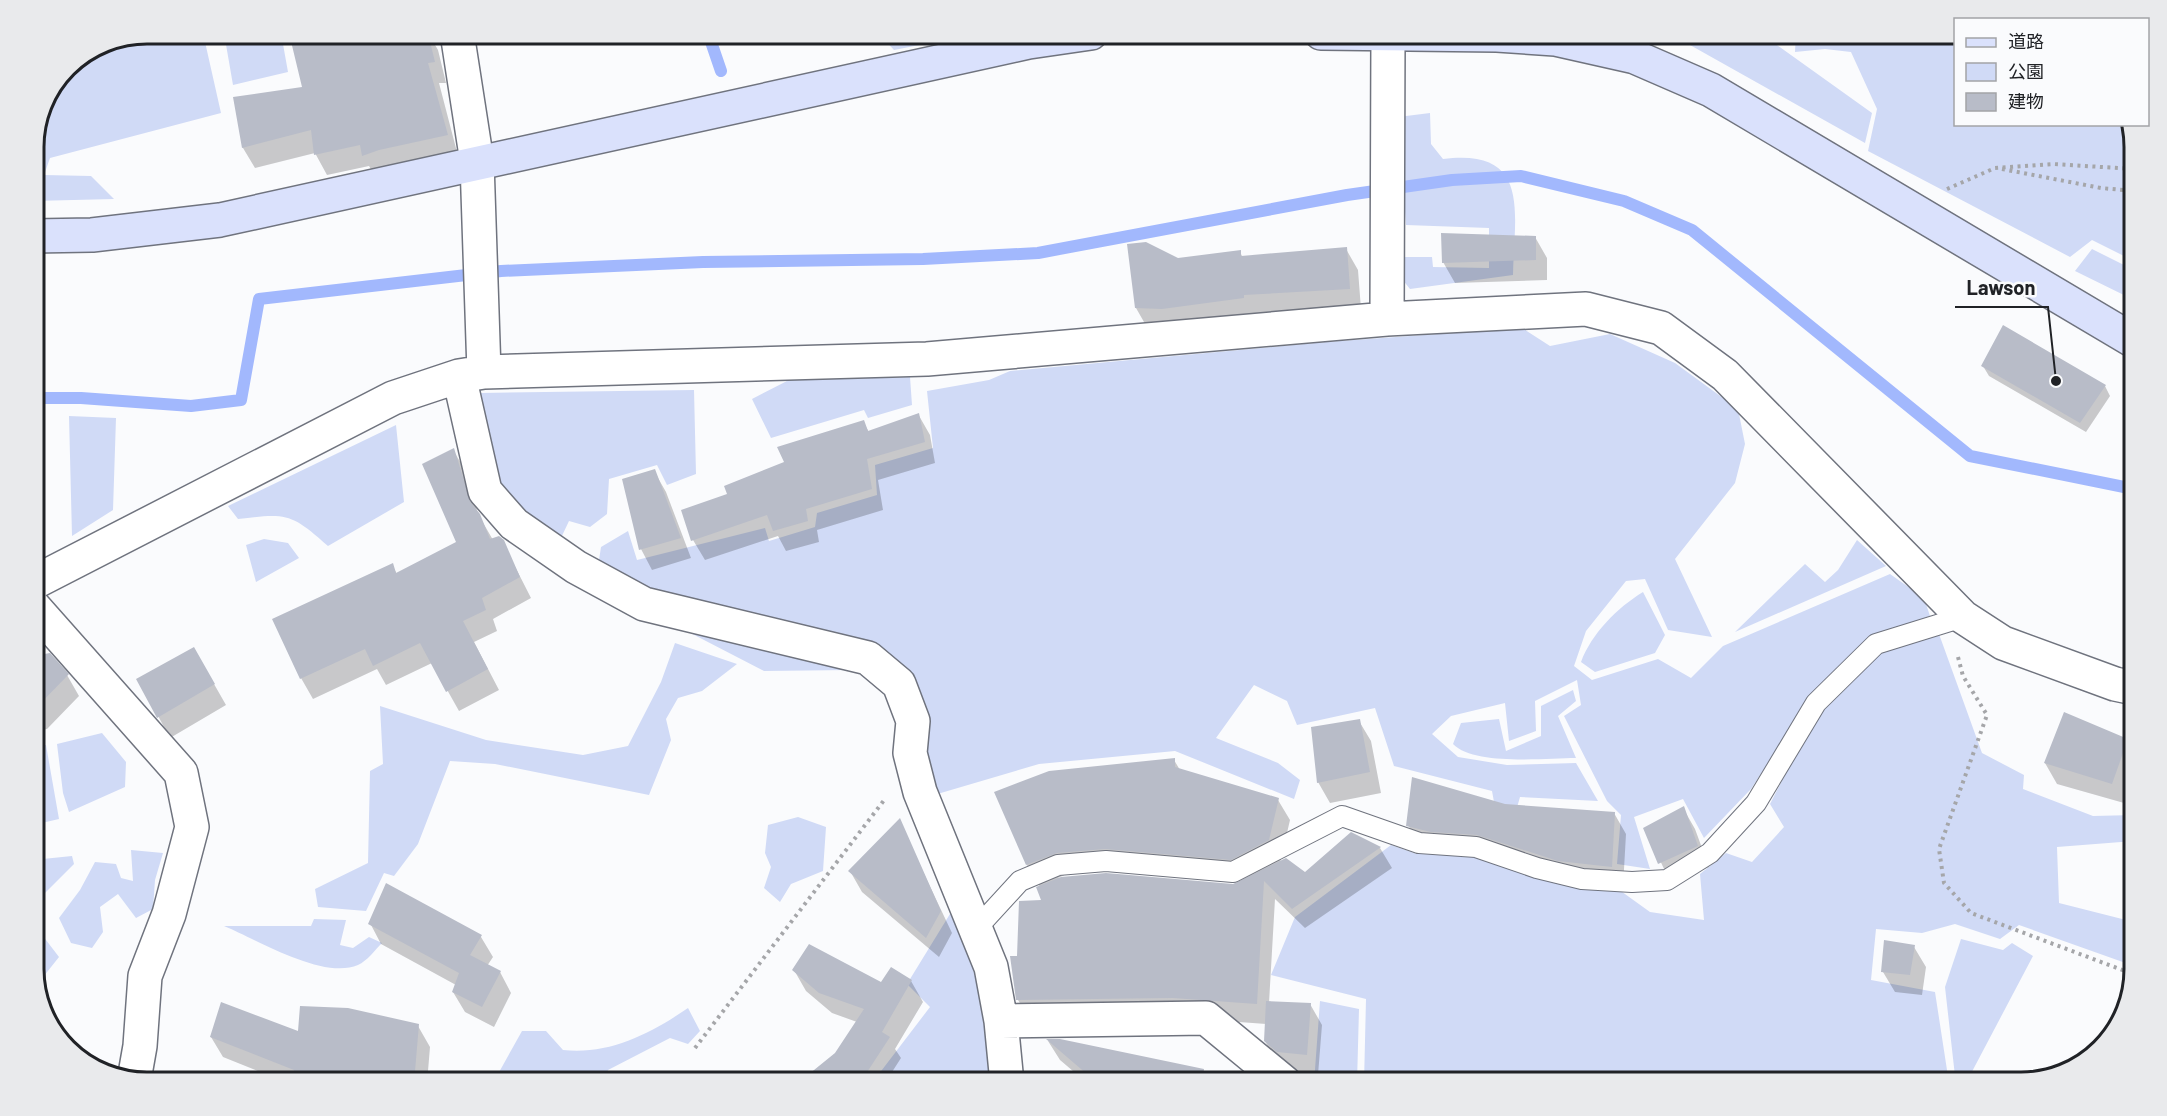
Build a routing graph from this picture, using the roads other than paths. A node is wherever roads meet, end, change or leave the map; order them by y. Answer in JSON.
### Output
{"nodes":[{"id":1,"x":459,"y":44,"type":"edge"},
{"id":2,"x":1018,"y":44,"type":"edge"},
{"id":3,"x":1388,"y":44,"type":"edge"},
{"id":4,"x":1578,"y":44,"type":"edge"},
{"id":5,"x":477,"y":162,"type":"junction"},
{"id":6,"x":44,"y":236,"type":"edge"},
{"id":7,"x":1387,"y":319,"type":"junction"},
{"id":8,"x":2123,"y":334,"type":"edge"},
{"id":9,"x":471,"y":374,"type":"junction"},
{"id":10,"x":44,"y":577,"type":"edge"},
{"id":11,"x":44,"y":618,"type":"edge"},
{"id":12,"x":1956,"y":619,"type":"junction"},
{"id":13,"x":2124,"y":686,"type":"edge"},
{"id":14,"x":976,"y":928,"type":"junction"},
{"id":15,"x":1001,"y":1022,"type":"junction"},
{"id":16,"x":136,"y":1071,"type":"edge"},
{"id":17,"x":1006,"y":1072,"type":"edge"},
{"id":18,"x":1272,"y":1072,"type":"edge"}],
"edges":[{"from":1,"to":5,"type":"street"},
{"from":2,"to":5,"type":"street"},
{"from":3,"to":7,"type":"street"},
{"from":4,"to":8,"type":"street"},
{"from":5,"to":6,"type":"street"},
{"from":5,"to":9,"type":"street"},
{"from":7,"to":9,"type":"street"},
{"from":7,"to":12,"type":"street"},
{"from":9,"to":10,"type":"street"},
{"from":9,"to":14,"type":"street"},
{"from":11,"to":16,"type":"street"},
{"from":12,"to":13,"type":"street"},
{"from":12,"to":14,"type":"lane"},
{"from":14,"to":15,"type":"street"},
{"from":15,"to":17,"type":"street"},
{"from":15,"to":18,"type":"street"}]}
